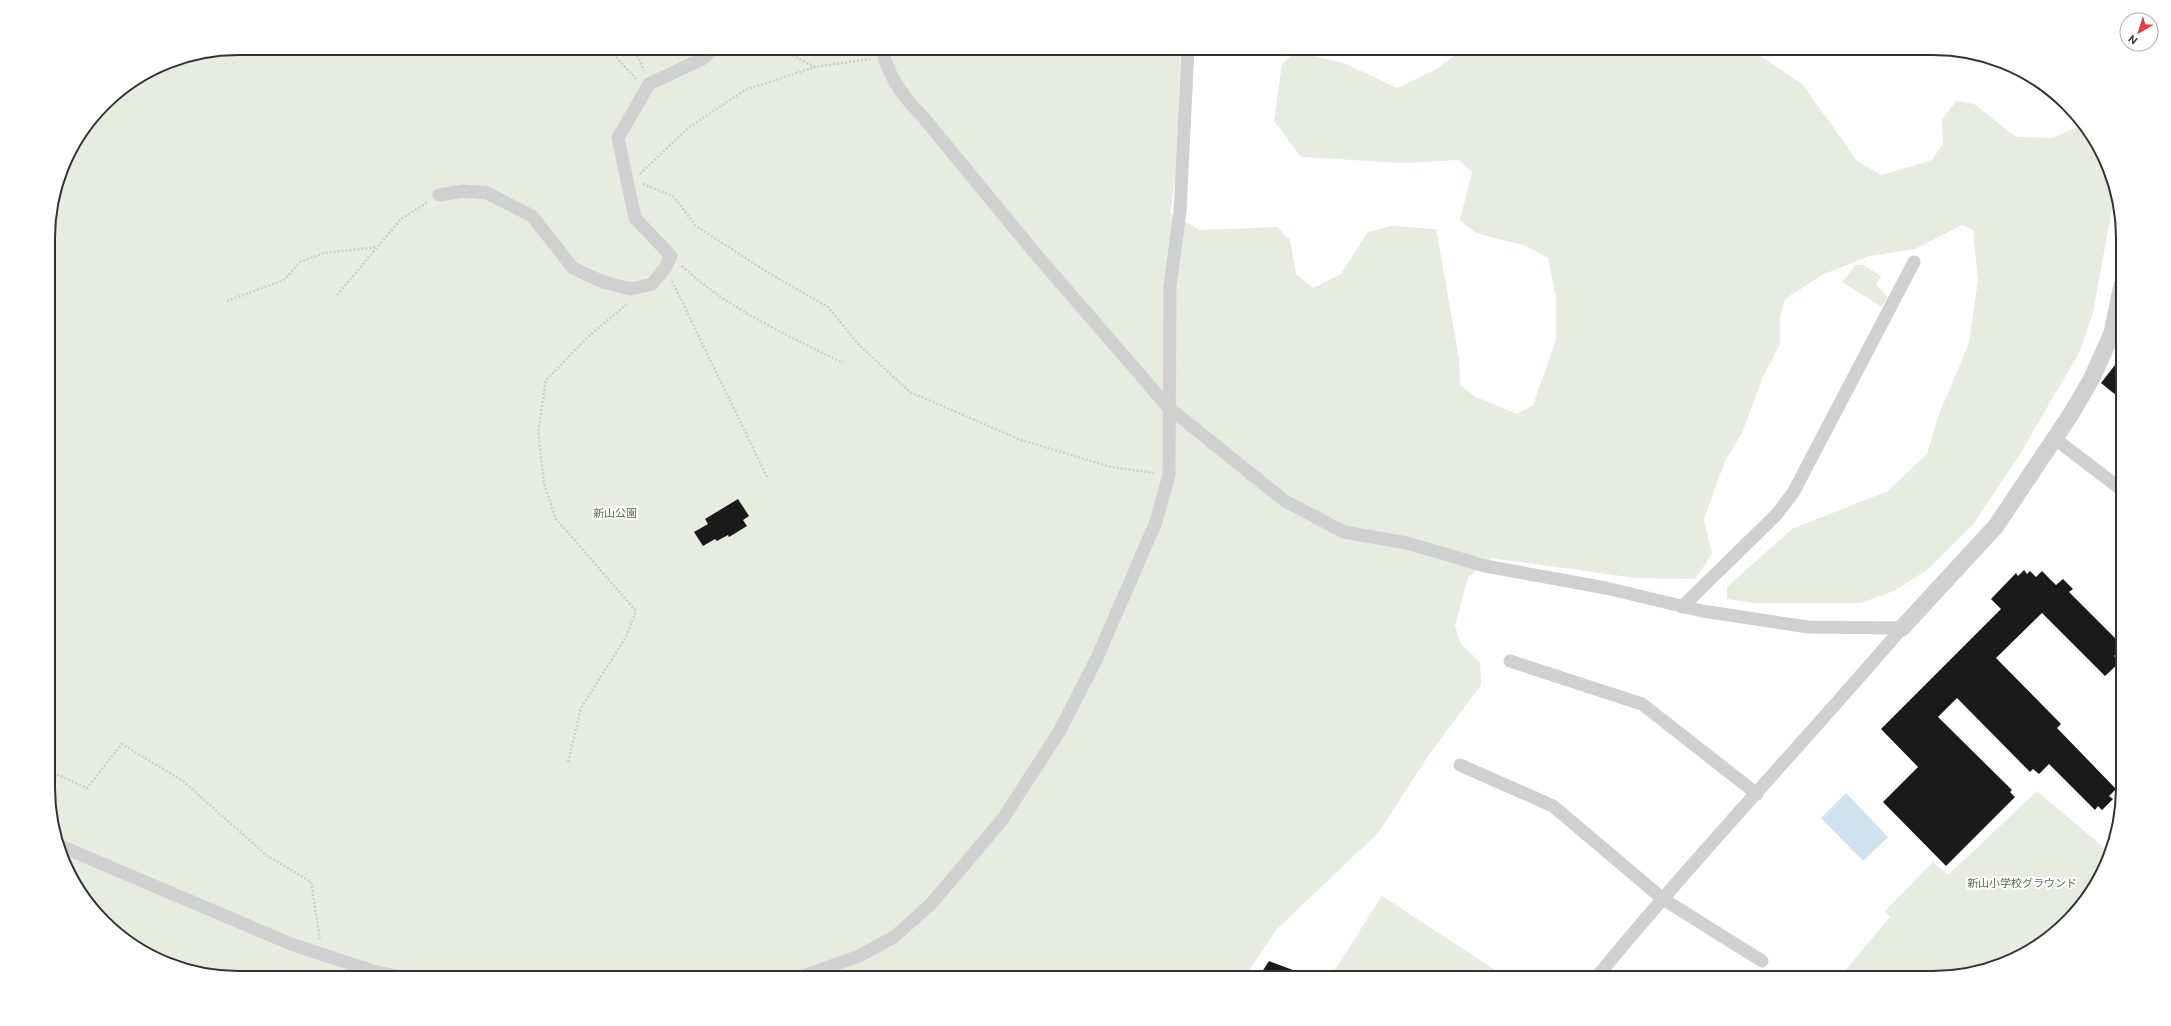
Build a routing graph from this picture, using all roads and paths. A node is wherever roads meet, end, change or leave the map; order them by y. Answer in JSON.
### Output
{"nodes":[{"id":1,"x":614,"y":55,"type":"edge"},
{"id":2,"x":637,"y":55,"type":"edge"},
{"id":3,"x":707,"y":55,"type":"edge"},
{"id":4,"x":791,"y":55,"type":"edge"},
{"id":5,"x":879,"y":55,"type":"edge"},
{"id":6,"x":883,"y":55,"type":"edge"},
{"id":7,"x":1188,"y":55,"type":"edge"},
{"id":8,"x":815,"y":68,"type":"junction"},
{"id":9,"x":649,"y":84,"type":"junction"},
{"id":10,"x":631,"y":183,"type":"junction"},
{"id":11,"x":439,"y":195,"type":"joint"},
{"id":12,"x":377,"y":248,"type":"junction"},
{"id":13,"x":668,"y":262,"type":"junction"},
{"id":14,"x":1914,"y":262,"type":"dead end"},
{"id":15,"x":652,"y":284,"type":"junction"},
{"id":16,"x":337,"y":295,"type":"dead end"},
{"id":17,"x":227,"y":301,"type":"dead end"},
{"id":18,"x":2116,"y":313,"type":"edge"},
{"id":19,"x":843,"y":363,"type":"dead end"},
{"id":20,"x":1168,"y":407,"type":"junction"},
{"id":21,"x":2054,"y":438,"type":"junction"},
{"id":22,"x":1169,"y":475,"type":"junction"},
{"id":23,"x":767,"y":477,"type":"dead end"},
{"id":24,"x":2116,"y":485,"type":"edge"},
{"id":25,"x":1682,"y":607,"type":"junction"},
{"id":26,"x":1902,"y":628,"type":"junction"},
{"id":27,"x":1510,"y":661,"type":"dead end"},
{"id":28,"x":568,"y":762,"type":"dead end"},
{"id":29,"x":1460,"y":766,"type":"dead end"},
{"id":30,"x":55,"y":773,"type":"edge"},
{"id":31,"x":1757,"y":794,"type":"junction"},
{"id":32,"x":65,"y":848,"type":"edge"},
{"id":33,"x":1662,"y":899,"type":"junction"},
{"id":34,"x":323,"y":954,"type":"junction"},
{"id":35,"x":1762,"y":961,"type":"dead end"},
{"id":36,"x":373,"y":971,"type":"edge"},
{"id":37,"x":817,"y":971,"type":"edge"},
{"id":38,"x":1602,"y":971,"type":"edge"}],
"edges":[{"from":1,"to":9,"type":"path"},
{"from":2,"to":9,"type":"path"},
{"from":3,"to":9,"type":"street"},
{"from":4,"to":8,"type":"path"},
{"from":5,"to":8,"type":"path"},
{"from":6,"to":20,"type":"street"},
{"from":7,"to":20,"type":"street"},
{"from":8,"to":10,"type":"path"},
{"from":9,"to":10,"type":"street"},
{"from":10,"to":13,"type":"street"},
{"from":10,"to":22,"type":"path"},
{"from":11,"to":12,"type":"path"},
{"from":11,"to":15,"type":"street"},
{"from":12,"to":16,"type":"path"},
{"from":12,"to":17,"type":"path"},
{"from":13,"to":15,"type":"street"},
{"from":13,"to":19,"type":"path"},
{"from":13,"to":23,"type":"path"},
{"from":14,"to":25,"type":"street"},
{"from":15,"to":28,"type":"path"},
{"from":18,"to":21,"type":"street"},
{"from":20,"to":22,"type":"street"},
{"from":20,"to":25,"type":"street"},
{"from":21,"to":24,"type":"street"},
{"from":21,"to":26,"type":"street"},
{"from":22,"to":37,"type":"street"},
{"from":25,"to":26,"type":"street"},
{"from":26,"to":31,"type":"street"},
{"from":27,"to":31,"type":"street"},
{"from":29,"to":33,"type":"street"},
{"from":30,"to":34,"type":"path"},
{"from":31,"to":33,"type":"street"},
{"from":32,"to":34,"type":"street"},
{"from":33,"to":35,"type":"street"},
{"from":33,"to":38,"type":"street"},
{"from":34,"to":36,"type":"street"}]}
